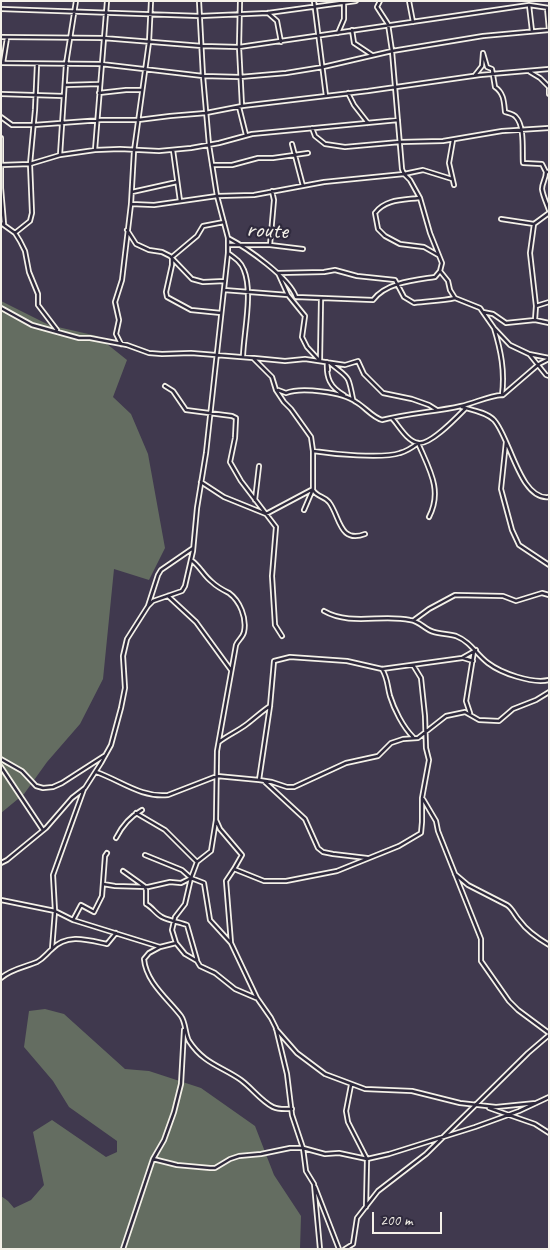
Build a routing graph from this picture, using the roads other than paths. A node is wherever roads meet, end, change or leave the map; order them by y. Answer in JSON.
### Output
{"nodes":[{"id":1,"x":76,"y":1,"type":"edge"},
{"id":2,"x":107,"y":1,"type":"edge"},
{"id":3,"x":150,"y":1,"type":"edge"},
{"id":4,"x":200,"y":1,"type":"edge"},
{"id":5,"x":240,"y":1,"type":"edge"},
{"id":6,"x":314,"y":1,"type":"edge"},
{"id":7,"x":356,"y":1,"type":"edge"},
{"id":8,"x":380,"y":1,"type":"edge"},
{"id":9,"x":409,"y":1,"type":"edge"},
{"id":10,"x":344,"y":3,"type":"junction"},
{"id":11,"x":529,"y":5,"type":"junction"},
{"id":12,"x":315,"y":8,"type":"junction"},
{"id":13,"x":548,"y":8,"type":"edge"},
{"id":14,"x":1,"y":9,"type":"edge"},
{"id":15,"x":74,"y":13,"type":"junction"},
{"id":16,"x":268,"y":13,"type":"junction"},
{"id":17,"x":106,"y":14,"type":"junction"},
{"id":18,"x":239,"y":14,"type":"junction"},
{"id":19,"x":150,"y":15,"type":"junction"},
{"id":20,"x":200,"y":16,"type":"junction"},
{"id":21,"x":413,"y":22,"type":"junction"},
{"id":22,"x":388,"y":24,"type":"junction"},
{"id":23,"x":352,"y":30,"type":"junction"},
{"id":24,"x":549,"y":30,"type":"edge"},
{"id":25,"x":532,"y":31,"type":"junction"},
{"id":26,"x":338,"y":33,"type":"junction"},
{"id":27,"x":70,"y":36,"type":"junction"},
{"id":28,"x":319,"y":36,"type":"junction"},
{"id":29,"x":1,"y":37,"type":"edge"},
{"id":30,"x":7,"y":38,"type":"junction"},
{"id":31,"x":103,"y":38,"type":"junction"},
{"id":32,"x":149,"y":42,"type":"junction"},
{"id":33,"x":281,"y":42,"type":"junction"},
{"id":34,"x":202,"y":46,"type":"junction"},
{"id":35,"x":239,"y":47,"type":"junction"},
{"id":36,"x":392,"y":50,"type":"junction"},
{"id":37,"x":372,"y":55,"type":"junction"},
{"id":38,"x":2,"y":63,"type":"edge"},
{"id":39,"x":37,"y":64,"type":"junction"},
{"id":40,"x":66,"y":64,"type":"junction"},
{"id":41,"x":101,"y":64,"type":"junction"},
{"id":42,"x":323,"y":67,"type":"junction"},
{"id":43,"x":144,"y":69,"type":"junction"},
{"id":44,"x":549,"y":69,"type":"edge"},
{"id":45,"x":530,"y":72,"type":"junction"},
{"id":46,"x":493,"y":75,"type":"junction"},
{"id":47,"x":203,"y":76,"type":"junction"},
{"id":48,"x":475,"y":76,"type":"junction"},
{"id":49,"x":240,"y":77,"type":"junction"},
{"id":50,"x":99,"y":84,"type":"junction"},
{"id":51,"x":65,"y":85,"type":"junction"},
{"id":52,"x":395,"y":87,"type":"junction"},
{"id":53,"x":549,"y":88,"type":"edge"},
{"id":54,"x":142,"y":90,"type":"junction"},
{"id":55,"x":99,"y":93,"type":"junction"},
{"id":56,"x":348,"y":93,"type":"junction"},
{"id":57,"x":549,"y":93,"type":"edge"},
{"id":58,"x":1,"y":94,"type":"edge"},
{"id":59,"x":36,"y":96,"type":"junction"},
{"id":60,"x":64,"y":96,"type":"junction"},
{"id":61,"x":326,"y":96,"type":"junction"},
{"id":62,"x":241,"y":106,"type":"junction"},
{"id":63,"x":206,"y":113,"type":"junction"},
{"id":64,"x":1,"y":117,"type":"edge"},
{"id":65,"x":138,"y":120,"type":"junction"},
{"id":66,"x":398,"y":120,"type":"junction"},
{"id":67,"x":97,"y":121,"type":"junction"},
{"id":68,"x":368,"y":123,"type":"junction"},
{"id":69,"x":63,"y":124,"type":"junction"},
{"id":70,"x":34,"y":125,"type":"junction"},
{"id":71,"x":312,"y":128,"type":"junction"},
{"id":72,"x":549,"y":128,"type":"edge"},
{"id":73,"x":520,"y":130,"type":"junction"},
{"id":74,"x":246,"y":134,"type":"junction"},
{"id":75,"x":1,"y":138,"type":"edge"},
{"id":76,"x":453,"y":140,"type":"junction"},
{"id":77,"x":400,"y":142,"type":"junction"},
{"id":78,"x":292,"y":144,"type":"dead end"},
{"id":79,"x":209,"y":145,"type":"junction"},
{"id":80,"x":95,"y":150,"type":"junction"},
{"id":81,"x":173,"y":150,"type":"junction"},
{"id":82,"x":134,"y":151,"type":"junction"},
{"id":83,"x":308,"y":153,"type":"dead end"},
{"id":84,"x":295,"y":154,"type":"junction"},
{"id":85,"x":60,"y":155,"type":"junction"},
{"id":86,"x":30,"y":164,"type":"junction"},
{"id":87,"x":2,"y":165,"type":"edge"},
{"id":88,"x":212,"y":165,"type":"junction"},
{"id":89,"x":547,"y":172,"type":"edge"},
{"id":90,"x":404,"y":174,"type":"junction"},
{"id":91,"x":452,"y":179,"type":"junction"},
{"id":92,"x":177,"y":182,"type":"junction"},
{"id":93,"x":454,"y":185,"type":"dead end"},
{"id":94,"x":303,"y":186,"type":"junction"},
{"id":95,"x":272,"y":191,"type":"junction"},
{"id":96,"x":132,"y":192,"type":"junction"},
{"id":97,"x":217,"y":196,"type":"junction"},
{"id":98,"x":420,"y":198,"type":"junction"},
{"id":99,"x":180,"y":201,"type":"junction"},
{"id":100,"x":131,"y":204,"type":"junction"},
{"id":101,"x":549,"y":212,"type":"edge"},
{"id":102,"x":501,"y":220,"type":"dead end"},
{"id":103,"x":224,"y":222,"type":"junction"},
{"id":104,"x":3,"y":224,"type":"edge"},
{"id":105,"x":534,"y":224,"type":"junction"},
{"id":106,"x":127,"y":230,"type":"junction"},
{"id":107,"x":15,"y":233,"type":"junction"},
{"id":108,"x":228,"y":238,"type":"junction"},
{"id":109,"x":229,"y":245,"type":"junction"},
{"id":110,"x":242,"y":245,"type":"junction"},
{"id":111,"x":270,"y":245,"type":"junction"},
{"id":112,"x":303,"y":249,"type":"dead end"},
{"id":113,"x":228,"y":253,"type":"junction"},
{"id":114,"x":439,"y":256,"type":"junction"},
{"id":115,"x":172,"y":258,"type":"junction"},
{"id":116,"x":440,"y":271,"type":"junction"},
{"id":117,"x":278,"y":273,"type":"junction"},
{"id":118,"x":225,"y":281,"type":"junction"},
{"id":119,"x":398,"y":283,"type":"junction"},
{"id":120,"x":224,"y":290,"type":"junction"},
{"id":121,"x":248,"y":292,"type":"junction"},
{"id":122,"x":288,"y":295,"type":"junction"},
{"id":123,"x":455,"y":298,"type":"junction"},
{"id":124,"x":321,"y":299,"type":"junction"},
{"id":125,"x":549,"y":302,"type":"edge"},
{"id":126,"x":536,"y":306,"type":"junction"},
{"id":127,"x":1,"y":308,"type":"edge"},
{"id":128,"x":483,"y":312,"type":"junction"},
{"id":129,"x":221,"y":313,"type":"junction"},
{"id":130,"x":535,"y":320,"type":"junction"},
{"id":131,"x":549,"y":324,"type":"edge"},
{"id":132,"x":494,"y":328,"type":"junction"},
{"id":133,"x":58,"y":331,"type":"junction"},
{"id":134,"x":121,"y":344,"type":"junction"},
{"id":135,"x":529,"y":354,"type":"junction"},
{"id":136,"x":216,"y":355,"type":"junction"},
{"id":137,"x":242,"y":356,"type":"junction"},
{"id":138,"x":253,"y":358,"type":"junction"},
{"id":139,"x":549,"y":359,"type":"edge"},
{"id":140,"x":320,"y":361,"type":"junction"},
{"id":141,"x":328,"y":362,"type":"junction"},
{"id":142,"x":538,"y":364,"type":"junction"},
{"id":143,"x":328,"y":370,"type":"dead end"},
{"id":144,"x":549,"y":376,"type":"edge"},
{"id":145,"x":165,"y":386,"type":"dead end"},
{"id":146,"x":276,"y":390,"type":"junction"},
{"id":147,"x":502,"y":395,"type":"junction"},
{"id":148,"x":347,"y":397,"type":"junction"},
{"id":149,"x":353,"y":400,"type":"junction"},
{"id":150,"x":460,"y":406,"type":"junction"},
{"id":151,"x":466,"y":408,"type":"junction"},
{"id":152,"x":438,"y":410,"type":"junction"},
{"id":153,"x":210,"y":414,"type":"junction"},
{"id":154,"x":392,"y":418,"type":"junction"},
{"id":155,"x":506,"y":442,"type":"junction"},
{"id":156,"x":418,"y":443,"type":"junction"},
{"id":157,"x":313,"y":451,"type":"junction"},
{"id":158,"x":258,"y":466,"type":"dead end"},
{"id":159,"x":201,"y":482,"type":"junction"},
{"id":160,"x":313,"y":489,"type":"junction"},
{"id":161,"x":549,"y":497,"type":"edge"},
{"id":162,"x":255,"y":500,"type":"junction"},
{"id":163,"x":304,"y":510,"type":"dead end"},
{"id":164,"x":266,"y":514,"type":"junction"},
{"id":165,"x":429,"y":517,"type":"dead end"},
{"id":166,"x":365,"y":534,"type":"dead end"},
{"id":167,"x":193,"y":548,"type":"junction"},
{"id":168,"x":191,"y":560,"type":"junction"},
{"id":169,"x":549,"y":565,"type":"edge"},
{"id":170,"x":549,"y":595,"type":"edge"},
{"id":171,"x":168,"y":596,"type":"junction"},
{"id":172,"x":148,"y":606,"type":"junction"},
{"id":173,"x":324,"y":611,"type":"dead end"},
{"id":174,"x":414,"y":620,"type":"junction"},
{"id":175,"x":282,"y":636,"type":"dead end"},
{"id":176,"x":475,"y":651,"type":"junction"},
{"id":177,"x":462,"y":658,"type":"junction"},
{"id":178,"x":473,"y":661,"type":"junction"},
{"id":179,"x":413,"y":665,"type":"junction"},
{"id":180,"x":382,"y":669,"type":"junction"},
{"id":181,"x":232,"y":670,"type":"junction"},
{"id":182,"x":549,"y":680,"type":"edge"},
{"id":183,"x":549,"y":692,"type":"edge"},
{"id":184,"x":270,"y":706,"type":"junction"},
{"id":185,"x":470,"y":715,"type":"junction"},
{"id":186,"x":425,"y":733,"type":"junction"},
{"id":187,"x":413,"y":738,"type":"junction"},
{"id":188,"x":219,"y":742,"type":"junction"},
{"id":189,"x":105,"y":755,"type":"junction"},
{"id":190,"x":1,"y":759,"type":"edge"},
{"id":191,"x":1,"y":767,"type":"edge"},
{"id":192,"x":96,"y":772,"type":"junction"},
{"id":193,"x":217,"y":776,"type":"junction"},
{"id":194,"x":259,"y":780,"type":"junction"},
{"id":195,"x":264,"y":781,"type":"junction"},
{"id":196,"x":85,"y":788,"type":"junction"},
{"id":197,"x":422,"y":798,"type":"junction"},
{"id":198,"x":142,"y":810,"type":"dead end"},
{"id":199,"x":136,"y":813,"type":"junction"},
{"id":200,"x":216,"y":820,"type":"junction"},
{"id":201,"x":42,"y":830,"type":"junction"},
{"id":202,"x":116,"y":838,"type":"dead end"},
{"id":203,"x":107,"y":853,"type":"dead end"},
{"id":204,"x":145,"y":855,"type":"dead end"},
{"id":205,"x":368,"y":858,"type":"junction"},
{"id":206,"x":1,"y":862,"type":"edge"},
{"id":207,"x":197,"y":862,"type":"junction"},
{"id":208,"x":234,"y":869,"type":"junction"},
{"id":209,"x":123,"y":871,"type":"dead end"},
{"id":210,"x":454,"y":873,"type":"junction"},
{"id":211,"x":191,"y":878,"type":"junction"},
{"id":212,"x":102,"y":884,"type":"junction"},
{"id":213,"x":144,"y":886,"type":"junction"},
{"id":214,"x":1,"y":900,"type":"edge"},
{"id":215,"x":54,"y":911,"type":"junction"},
{"id":216,"x":73,"y":920,"type":"junction"},
{"id":217,"x":174,"y":920,"type":"junction"},
{"id":218,"x":116,"y":933,"type":"junction"},
{"id":219,"x":176,"y":943,"type":"junction"},
{"id":220,"x":231,"y":943,"type":"junction"},
{"id":221,"x":549,"y":945,"type":"edge"},
{"id":222,"x":160,"y":947,"type":"junction"},
{"id":223,"x":52,"y":949,"type":"junction"},
{"id":224,"x":197,"y":961,"type":"junction"},
{"id":225,"x":1,"y":978,"type":"edge"},
{"id":226,"x":257,"y":998,"type":"junction"},
{"id":227,"x":183,"y":1018,"type":"junction"},
{"id":228,"x":276,"y":1028,"type":"junction"},
{"id":229,"x":549,"y":1034,"type":"edge"},
{"id":230,"x":351,"y":1084,"type":"junction"},
{"id":231,"x":549,"y":1097,"type":"edge"},
{"id":232,"x":549,"y":1101,"type":"edge"},
{"id":233,"x":540,"y":1102,"type":"junction"},
{"id":234,"x":476,"y":1105,"type":"junction"},
{"id":235,"x":483,"y":1106,"type":"junction"},
{"id":236,"x":292,"y":1109,"type":"junction"},
{"id":237,"x":508,"y":1115,"type":"junction"},
{"id":238,"x":549,"y":1133,"type":"edge"},
{"id":239,"x":442,"y":1138,"type":"junction"},
{"id":240,"x":303,"y":1148,"type":"junction"},
{"id":241,"x":154,"y":1159,"type":"junction"},
{"id":242,"x":367,"y":1159,"type":"junction"},
{"id":243,"x":314,"y":1184,"type":"junction"},
{"id":244,"x":366,"y":1208,"type":"junction"},
{"id":245,"x":123,"y":1249,"type":"edge"},
{"id":246,"x":320,"y":1249,"type":"edge"},
{"id":247,"x":339,"y":1249,"type":"edge"},
{"id":248,"x":345,"y":1249,"type":"edge"}],
"edges":[{"from":1,"to":15,"type":"street"},
{"from":2,"to":17,"type":"street"},
{"from":3,"to":19,"type":"street"},
{"from":4,"to":20,"type":"street"},
{"from":5,"to":18,"type":"street"},
{"from":6,"to":12,"type":"street"},
{"from":7,"to":10,"type":"street"},
{"from":8,"to":22,"type":"street"},
{"from":9,"to":21,"type":"street"},
{"from":10,"to":12,"type":"street"},
{"from":10,"to":26,"type":"street"},
{"from":11,"to":13,"type":"street"},
{"from":11,"to":21,"type":"street"},
{"from":11,"to":25,"type":"street"},
{"from":12,"to":16,"type":"street"},
{"from":12,"to":28,"type":"street"},
{"from":13,"to":24,"type":"street"},
{"from":14,"to":15,"type":"street"},
{"from":15,"to":17,"type":"street"},
{"from":15,"to":27,"type":"street"},
{"from":16,"to":18,"type":"street"},
{"from":16,"to":33,"type":"street"},
{"from":17,"to":19,"type":"street"},
{"from":17,"to":31,"type":"street"},
{"from":18,"to":20,"type":"street"},
{"from":18,"to":35,"type":"street"},
{"from":19,"to":20,"type":"street"},
{"from":19,"to":32,"type":"street"},
{"from":20,"to":34,"type":"street"},
{"from":21,"to":22,"type":"street"},
{"from":22,"to":23,"type":"street"},
{"from":22,"to":36,"type":"street"},
{"from":23,"to":26,"type":"street"},
{"from":23,"to":37,"type":"street"},
{"from":24,"to":25,"type":"street"},
{"from":25,"to":36,"type":"street"},
{"from":26,"to":28,"type":"street"},
{"from":27,"to":30,"type":"street"},
{"from":27,"to":31,"type":"street"},
{"from":27,"to":40,"type":"street"},
{"from":28,"to":33,"type":"street"},
{"from":28,"to":42,"type":"street"},
{"from":29,"to":30,"type":"street"},
{"from":30,"to":38,"type":"street"},
{"from":31,"to":32,"type":"street"},
{"from":31,"to":41,"type":"street"},
{"from":32,"to":34,"type":"street"},
{"from":32,"to":43,"type":"street"},
{"from":33,"to":35,"type":"street"},
{"from":34,"to":35,"type":"street"},
{"from":34,"to":47,"type":"street"},
{"from":35,"to":49,"type":"street"},
{"from":36,"to":37,"type":"street"},
{"from":36,"to":52,"type":"street"},
{"from":37,"to":42,"type":"street"},
{"from":38,"to":39,"type":"street"},
{"from":39,"to":40,"type":"street"},
{"from":39,"to":59,"type":"street"},
{"from":40,"to":41,"type":"street"},
{"from":40,"to":51,"type":"street"},
{"from":41,"to":43,"type":"street"},
{"from":41,"to":50,"type":"street"},
{"from":42,"to":49,"type":"street"},
{"from":42,"to":61,"type":"street"},
{"from":43,"to":47,"type":"street"},
{"from":43,"to":54,"type":"street"},
{"from":44,"to":45,"type":"street"},
{"from":45,"to":46,"type":"street"},
{"from":45,"to":53,"type":"street"},
{"from":46,"to":48,"type":"street"},
{"from":46,"to":48,"type":"street"},
{"from":46,"to":73,"type":"street"},
{"from":47,"to":49,"type":"street"},
{"from":47,"to":63,"type":"street"},
{"from":48,"to":52,"type":"street"},
{"from":49,"to":62,"type":"street"},
{"from":50,"to":51,"type":"street"},
{"from":50,"to":55,"type":"street"},
{"from":51,"to":60,"type":"street"},
{"from":52,"to":56,"type":"street"},
{"from":52,"to":66,"type":"street"},
{"from":53,"to":57,"type":"street"},
{"from":54,"to":55,"type":"street"},
{"from":54,"to":65,"type":"street"},
{"from":55,"to":67,"type":"street"},
{"from":56,"to":61,"type":"street"},
{"from":56,"to":68,"type":"street"},
{"from":58,"to":59,"type":"street"},
{"from":59,"to":60,"type":"street"},
{"from":59,"to":70,"type":"street"},
{"from":60,"to":69,"type":"street"},
{"from":61,"to":62,"type":"street"},
{"from":62,"to":63,"type":"street"},
{"from":62,"to":74,"type":"street"},
{"from":63,"to":65,"type":"street"},
{"from":63,"to":79,"type":"street"},
{"from":64,"to":70,"type":"street"},
{"from":65,"to":67,"type":"street"},
{"from":65,"to":82,"type":"street"},
{"from":66,"to":68,"type":"street"},
{"from":66,"to":77,"type":"street"},
{"from":67,"to":69,"type":"street"},
{"from":67,"to":80,"type":"street"},
{"from":68,"to":71,"type":"street"},
{"from":69,"to":70,"type":"street"},
{"from":69,"to":85,"type":"street"},
{"from":70,"to":86,"type":"street"},
{"from":71,"to":74,"type":"street"},
{"from":71,"to":77,"type":"street"},
{"from":72,"to":73,"type":"street"},
{"from":73,"to":76,"type":"street"},
{"from":73,"to":89,"type":"street"},
{"from":74,"to":79,"type":"street"},
{"from":75,"to":87,"type":"street"},
{"from":76,"to":77,"type":"street"},
{"from":76,"to":91,"type":"street"},
{"from":77,"to":90,"type":"street"},
{"from":78,"to":84,"type":"street"},
{"from":79,"to":81,"type":"street"},
{"from":79,"to":88,"type":"street"},
{"from":80,"to":82,"type":"street"},
{"from":80,"to":85,"type":"street"},
{"from":81,"to":82,"type":"street"},
{"from":81,"to":92,"type":"street"},
{"from":82,"to":96,"type":"street"},
{"from":83,"to":84,"type":"street"},
{"from":84,"to":88,"type":"street"},
{"from":84,"to":94,"type":"street"},
{"from":85,"to":86,"type":"street"},
{"from":86,"to":87,"type":"street"},
{"from":86,"to":107,"type":"street"},
{"from":87,"to":104,"type":"street"},
{"from":88,"to":97,"type":"street"},
{"from":89,"to":101,"type":"street"},
{"from":90,"to":91,"type":"street"},
{"from":90,"to":94,"type":"street"},
{"from":90,"to":98,"type":"street"},
{"from":91,"to":93,"type":"street"},
{"from":92,"to":96,"type":"street"},
{"from":92,"to":99,"type":"street"},
{"from":94,"to":95,"type":"street"},
{"from":95,"to":97,"type":"street"},
{"from":95,"to":111,"type":"street"},
{"from":96,"to":100,"type":"street"},
{"from":97,"to":99,"type":"street"},
{"from":97,"to":103,"type":"street"},
{"from":98,"to":114,"type":"street"},
{"from":98,"to":114,"type":"street"},
{"from":99,"to":100,"type":"street"},
{"from":100,"to":106,"type":"street"},
{"from":101,"to":105,"type":"street"},
{"from":102,"to":105,"type":"street"},
{"from":103,"to":108,"type":"street"},
{"from":103,"to":115,"type":"street"},
{"from":104,"to":107,"type":"street"},
{"from":105,"to":126,"type":"street"},
{"from":106,"to":115,"type":"street"},
{"from":106,"to":134,"type":"street"},
{"from":107,"to":133,"type":"street"},
{"from":108,"to":109,"type":"street"},
{"from":108,"to":110,"type":"street"},
{"from":109,"to":110,"type":"street","name":"route"},
{"from":109,"to":113,"type":"street"},
{"from":110,"to":111,"type":"street","name":"route"},
{"from":110,"to":117,"type":"street"},
{"from":111,"to":112,"type":"street","name":"route"},
{"from":113,"to":118,"type":"street"},
{"from":113,"to":121,"type":"street"},
{"from":114,"to":116,"type":"street"},
{"from":115,"to":118,"type":"street"},
{"from":115,"to":129,"type":"street"},
{"from":116,"to":119,"type":"street"},
{"from":116,"to":123,"type":"street"},
{"from":117,"to":119,"type":"street"},
{"from":117,"to":122,"type":"street"},
{"from":117,"to":124,"type":"street"},
{"from":118,"to":120,"type":"street"},
{"from":119,"to":123,"type":"street"},
{"from":119,"to":124,"type":"street"},
{"from":120,"to":121,"type":"street"},
{"from":120,"to":129,"type":"street"},
{"from":121,"to":122,"type":"street"},
{"from":121,"to":137,"type":"street"},
{"from":122,"to":140,"type":"street"},
{"from":123,"to":128,"type":"street"},
{"from":124,"to":140,"type":"street"},
{"from":125,"to":126,"type":"street"},
{"from":126,"to":130,"type":"street"},
{"from":127,"to":133,"type":"street"},
{"from":128,"to":130,"type":"street"},
{"from":128,"to":132,"type":"street"},
{"from":129,"to":136,"type":"street"},
{"from":130,"to":131,"type":"street"},
{"from":132,"to":135,"type":"street"},
{"from":132,"to":147,"type":"street"},
{"from":133,"to":134,"type":"street"},
{"from":134,"to":136,"type":"street"},
{"from":135,"to":139,"type":"street"},
{"from":135,"to":142,"type":"street"},
{"from":136,"to":137,"type":"street"},
{"from":136,"to":153,"type":"street"},
{"from":137,"to":138,"type":"street"},
{"from":138,"to":140,"type":"street"},
{"from":138,"to":146,"type":"street"},
{"from":139,"to":142,"type":"street"},
{"from":140,"to":141,"type":"street"},
{"from":141,"to":143,"type":"street"},
{"from":141,"to":148,"type":"street"},
{"from":141,"to":149,"type":"street"},
{"from":141,"to":152,"type":"street"},
{"from":142,"to":144,"type":"street"},
{"from":142,"to":147,"type":"street"},
{"from":145,"to":153,"type":"street"},
{"from":146,"to":148,"type":"street"},
{"from":146,"to":157,"type":"street"},
{"from":147,"to":150,"type":"street"},
{"from":148,"to":149,"type":"street"},
{"from":149,"to":154,"type":"street"},
{"from":150,"to":151,"type":"street"},
{"from":150,"to":152,"type":"street"},
{"from":151,"to":155,"type":"street"},
{"from":151,"to":156,"type":"street"},
{"from":152,"to":154,"type":"street"},
{"from":153,"to":159,"type":"street"},
{"from":153,"to":162,"type":"street"},
{"from":154,"to":156,"type":"street"},
{"from":155,"to":161,"type":"street"},
{"from":155,"to":169,"type":"street"},
{"from":156,"to":157,"type":"street"},
{"from":156,"to":165,"type":"street"},
{"from":157,"to":160,"type":"street"},
{"from":158,"to":162,"type":"street"},
{"from":159,"to":164,"type":"street"},
{"from":159,"to":167,"type":"street"},
{"from":160,"to":163,"type":"street"},
{"from":160,"to":164,"type":"street"},
{"from":160,"to":166,"type":"street"},
{"from":162,"to":164,"type":"street"},
{"from":164,"to":175,"type":"street"},
{"from":167,"to":168,"type":"street"},
{"from":167,"to":172,"type":"street"},
{"from":168,"to":171,"type":"street"},
{"from":168,"to":181,"type":"street"},
{"from":170,"to":174,"type":"street"},
{"from":171,"to":172,"type":"street"},
{"from":171,"to":181,"type":"street"},
{"from":172,"to":189,"type":"street"},
{"from":173,"to":174,"type":"street"},
{"from":174,"to":176,"type":"street"},
{"from":176,"to":177,"type":"street"},
{"from":176,"to":178,"type":"street"},
{"from":176,"to":182,"type":"street"},
{"from":177,"to":178,"type":"street"},
{"from":177,"to":179,"type":"street"},
{"from":178,"to":185,"type":"street"},
{"from":179,"to":180,"type":"street"},
{"from":179,"to":186,"type":"street"},
{"from":180,"to":184,"type":"street"},
{"from":180,"to":187,"type":"street"},
{"from":181,"to":188,"type":"street"},
{"from":183,"to":185,"type":"street"},
{"from":184,"to":188,"type":"street"},
{"from":184,"to":194,"type":"street"},
{"from":185,"to":186,"type":"street"},
{"from":186,"to":187,"type":"street"},
{"from":186,"to":197,"type":"street"},
{"from":187,"to":195,"type":"street"},
{"from":188,"to":193,"type":"street"},
{"from":189,"to":190,"type":"street"},
{"from":189,"to":192,"type":"street"},
{"from":191,"to":201,"type":"street"},
{"from":192,"to":193,"type":"street"},
{"from":192,"to":196,"type":"street"},
{"from":193,"to":194,"type":"street"},
{"from":193,"to":200,"type":"street"},
{"from":194,"to":195,"type":"street"},
{"from":195,"to":205,"type":"street"},
{"from":196,"to":201,"type":"street"},
{"from":196,"to":215,"type":"street"},
{"from":197,"to":205,"type":"street"},
{"from":197,"to":210,"type":"street"},
{"from":198,"to":199,"type":"street"},
{"from":199,"to":202,"type":"street"},
{"from":199,"to":207,"type":"street"},
{"from":200,"to":207,"type":"street"},
{"from":200,"to":208,"type":"street"},
{"from":201,"to":206,"type":"street"},
{"from":203,"to":212,"type":"street"},
{"from":204,"to":211,"type":"street"},
{"from":205,"to":208,"type":"street"},
{"from":207,"to":211,"type":"street"},
{"from":208,"to":220,"type":"street"},
{"from":209,"to":213,"type":"street"},
{"from":210,"to":221,"type":"street"},
{"from":210,"to":229,"type":"street"},
{"from":211,"to":213,"type":"street"},
{"from":211,"to":217,"type":"street"},
{"from":211,"to":220,"type":"street"},
{"from":212,"to":213,"type":"street"},
{"from":212,"to":216,"type":"street"},
{"from":213,"to":217,"type":"street"},
{"from":214,"to":215,"type":"street"},
{"from":215,"to":216,"type":"street"},
{"from":215,"to":223,"type":"street"},
{"from":216,"to":218,"type":"street"},
{"from":217,"to":219,"type":"street"},
{"from":217,"to":224,"type":"street"},
{"from":218,"to":222,"type":"street"},
{"from":218,"to":223,"type":"street"},
{"from":219,"to":222,"type":"street"},
{"from":219,"to":224,"type":"street"},
{"from":220,"to":226,"type":"street"},
{"from":222,"to":227,"type":"street"},
{"from":223,"to":225,"type":"street"},
{"from":224,"to":226,"type":"street"},
{"from":226,"to":228,"type":"street"},
{"from":227,"to":236,"type":"street"},
{"from":227,"to":241,"type":"street"},
{"from":228,"to":230,"type":"street"},
{"from":228,"to":236,"type":"street"},
{"from":229,"to":234,"type":"street"},
{"from":230,"to":234,"type":"street"},
{"from":230,"to":242,"type":"street"},
{"from":231,"to":233,"type":"street"},
{"from":232,"to":233,"type":"street"},
{"from":233,"to":235,"type":"street"},
{"from":233,"to":237,"type":"street"},
{"from":234,"to":235,"type":"street"},
{"from":234,"to":239,"type":"street"},
{"from":235,"to":237,"type":"street"},
{"from":236,"to":240,"type":"street"},
{"from":237,"to":238,"type":"street"},
{"from":237,"to":239,"type":"street"},
{"from":239,"to":242,"type":"street"},
{"from":239,"to":244,"type":"street"},
{"from":240,"to":241,"type":"street"},
{"from":240,"to":242,"type":"street"},
{"from":240,"to":243,"type":"street"},
{"from":241,"to":245,"type":"street"},
{"from":242,"to":244,"type":"street"},
{"from":243,"to":246,"type":"street"},
{"from":243,"to":247,"type":"street"},
{"from":244,"to":248,"type":"street"}]}
